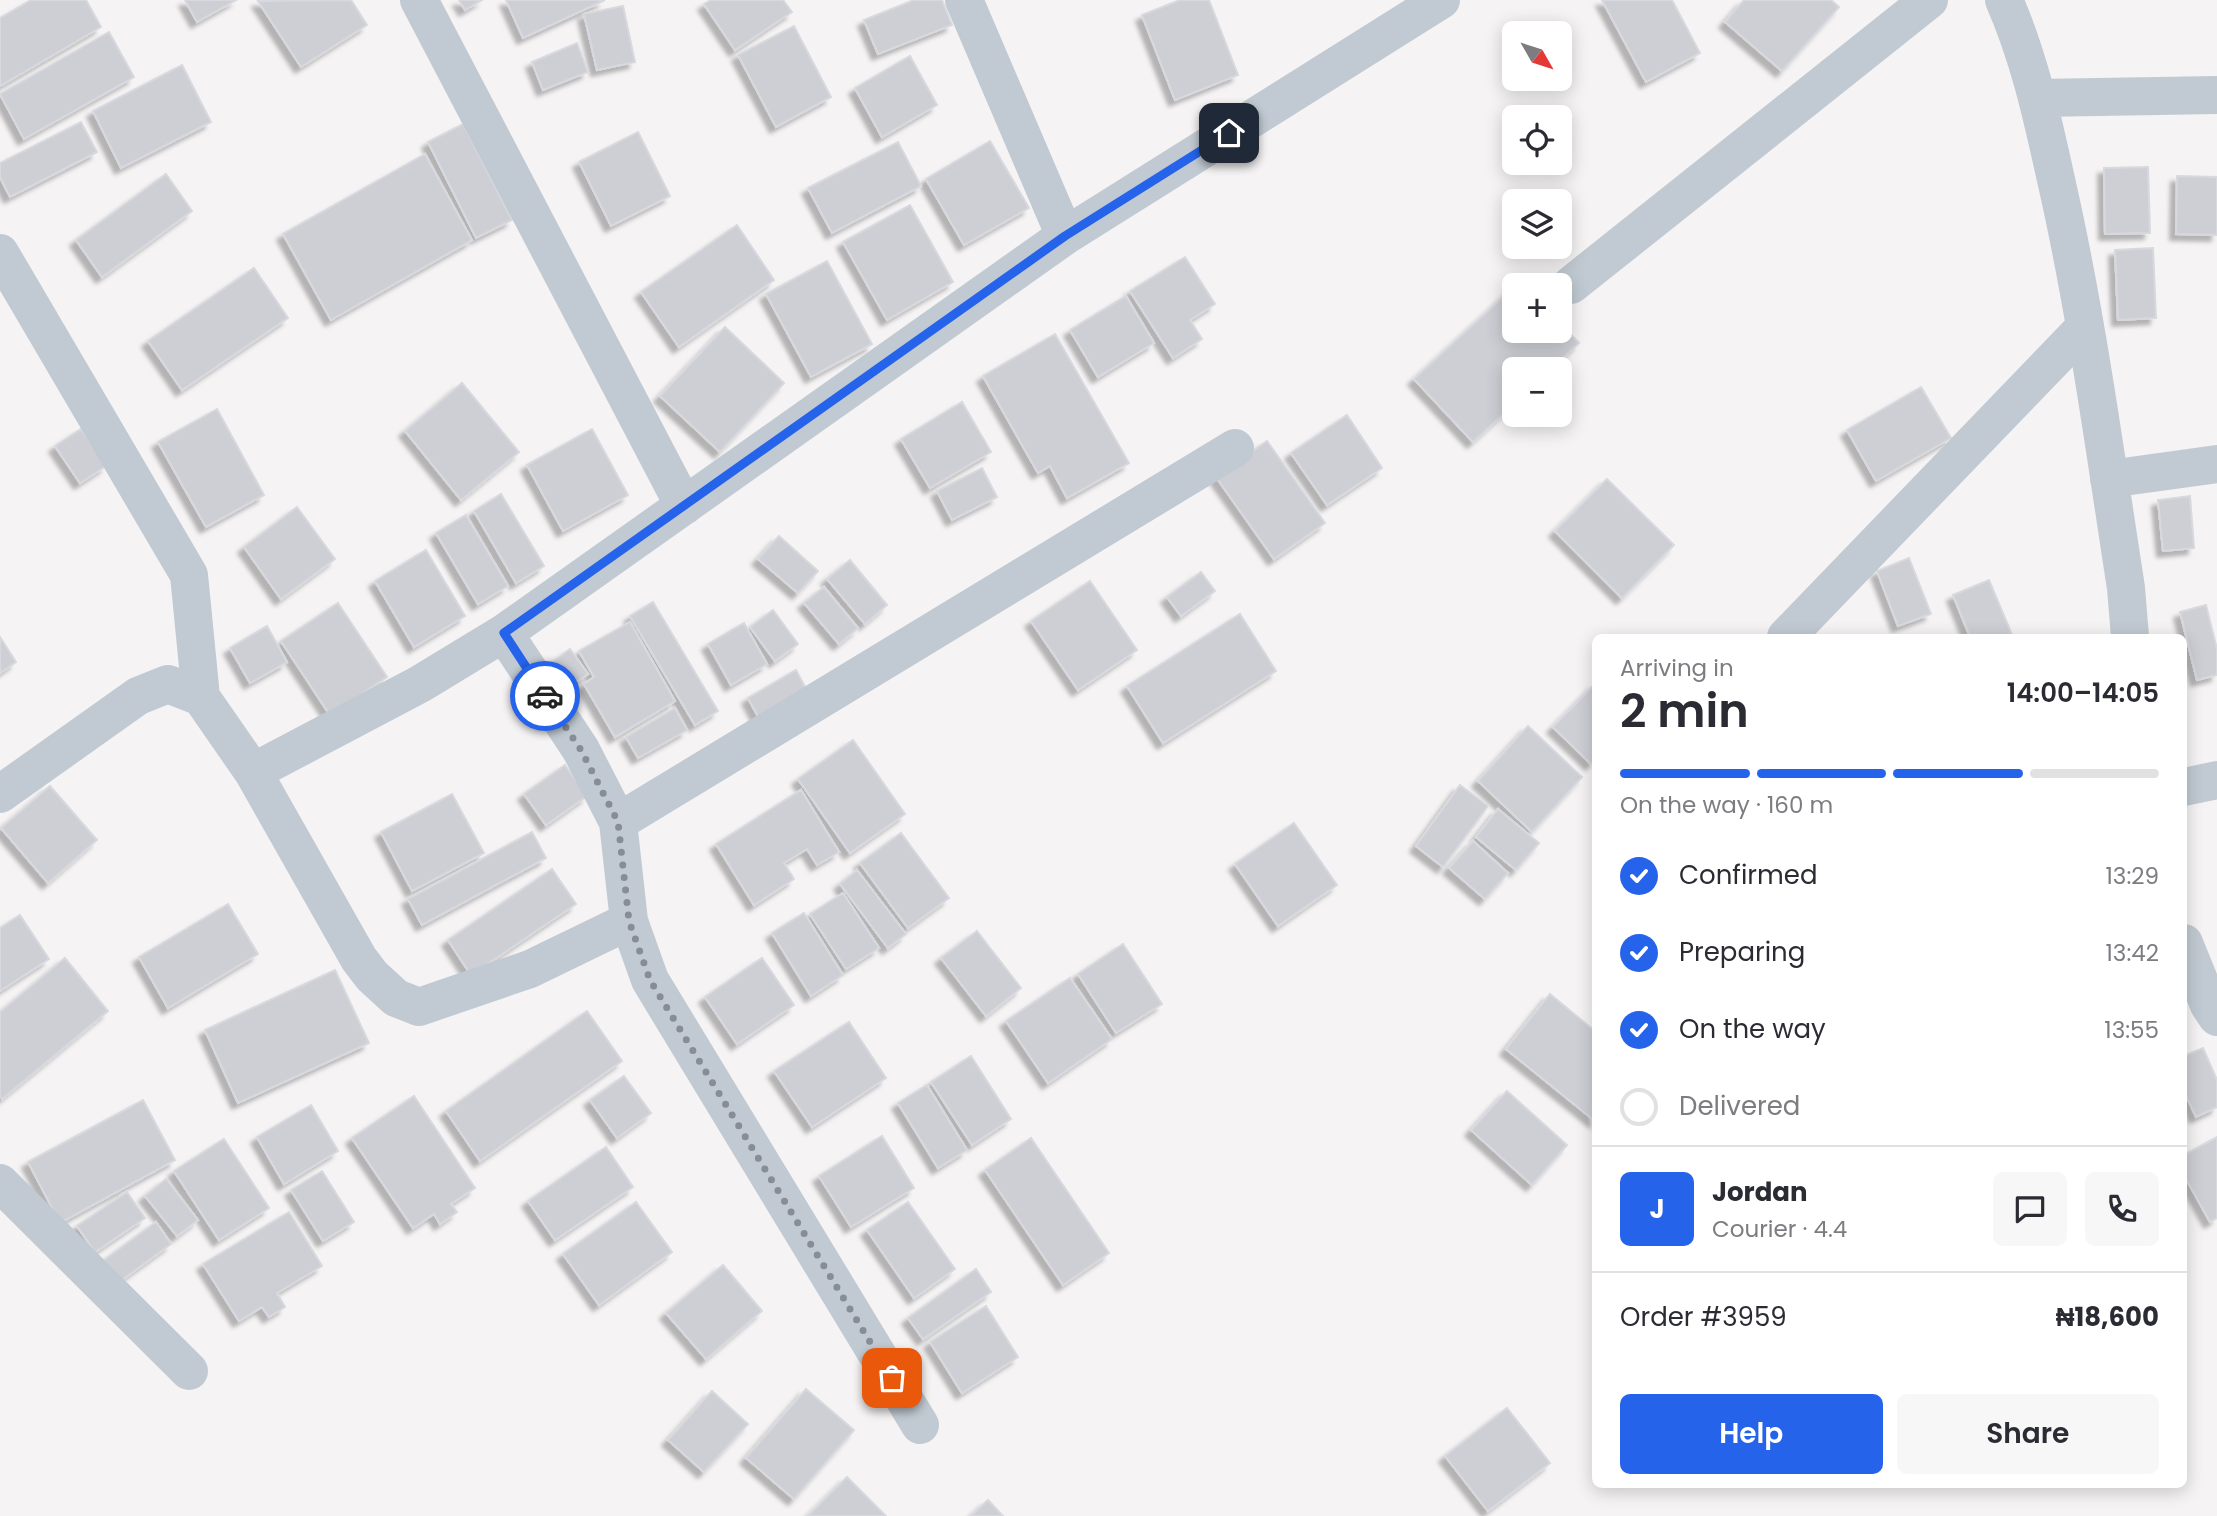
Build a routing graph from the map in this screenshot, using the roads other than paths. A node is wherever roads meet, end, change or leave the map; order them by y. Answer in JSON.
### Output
{"nodes":[{"id":1,"x":419,"y":0,"type":"edge"},
{"id":2,"x":964,"y":0,"type":"edge"},
{"id":3,"x":1441,"y":0,"type":"edge"},
{"id":4,"x":1929,"y":0,"type":"edge"},
{"id":5,"x":2004,"y":0,"type":"edge"},
{"id":6,"x":2217,"y":95,"type":"edge"},
{"id":7,"x":2038,"y":98,"type":"junction"},
{"id":8,"x":1065,"y":236,"type":"junction"},
{"id":9,"x":0,"y":253,"type":"edge"},
{"id":10,"x":1572,"y":284,"type":"edge"},
{"id":11,"x":2085,"y":327,"type":"junction"},
{"id":12,"x":1235,"y":448,"type":"dead end"},
{"id":13,"x":2217,"y":464,"type":"edge"},
{"id":14,"x":2109,"y":479,"type":"junction"},
{"id":15,"x":684,"y":506,"type":"junction"},
{"id":16,"x":504,"y":633,"type":"junction"},
{"id":17,"x":1789,"y":634,"type":"edge"},
{"id":18,"x":2130,"y":634,"type":"edge"},
{"id":19,"x":201,"y":697,"type":"junction"},
{"id":20,"x":253,"y":772,"type":"junction"},
{"id":21,"x":2217,"y":780,"type":"edge"},
{"id":22,"x":2187,"y":786,"type":"edge"},
{"id":23,"x":0,"y":794,"type":"edge"},
{"id":24,"x":618,"y":822,"type":"junction"},
{"id":25,"x":629,"y":921,"type":"junction"},
{"id":26,"x":2187,"y":950,"type":"edge"},
{"id":27,"x":2217,"y":1017,"type":"edge"},
{"id":28,"x":0,"y":1182,"type":"edge"},
{"id":29,"x":189,"y":1371,"type":"dead end"},
{"id":30,"x":920,"y":1425,"type":"dead end"}],
"edges":[{"from":1,"to":15,"type":"street"},
{"from":2,"to":8,"type":"street"},
{"from":3,"to":8,"type":"street"},
{"from":4,"to":10,"type":"street"},
{"from":5,"to":7,"type":"street"},
{"from":6,"to":7,"type":"street"},
{"from":7,"to":11,"type":"street"},
{"from":8,"to":15,"type":"street"},
{"from":9,"to":19,"type":"street"},
{"from":11,"to":14,"type":"street"},
{"from":11,"to":17,"type":"street"},
{"from":12,"to":24,"type":"street"},
{"from":13,"to":14,"type":"street"},
{"from":14,"to":18,"type":"street"},
{"from":15,"to":16,"type":"street"},
{"from":16,"to":20,"type":"street"},
{"from":16,"to":24,"type":"street"},
{"from":19,"to":20,"type":"street"},
{"from":19,"to":23,"type":"street"},
{"from":20,"to":25,"type":"street"},
{"from":21,"to":22,"type":"street"},
{"from":24,"to":25,"type":"street"},
{"from":25,"to":30,"type":"street"},
{"from":26,"to":27,"type":"street"},
{"from":28,"to":29,"type":"street"}]}
